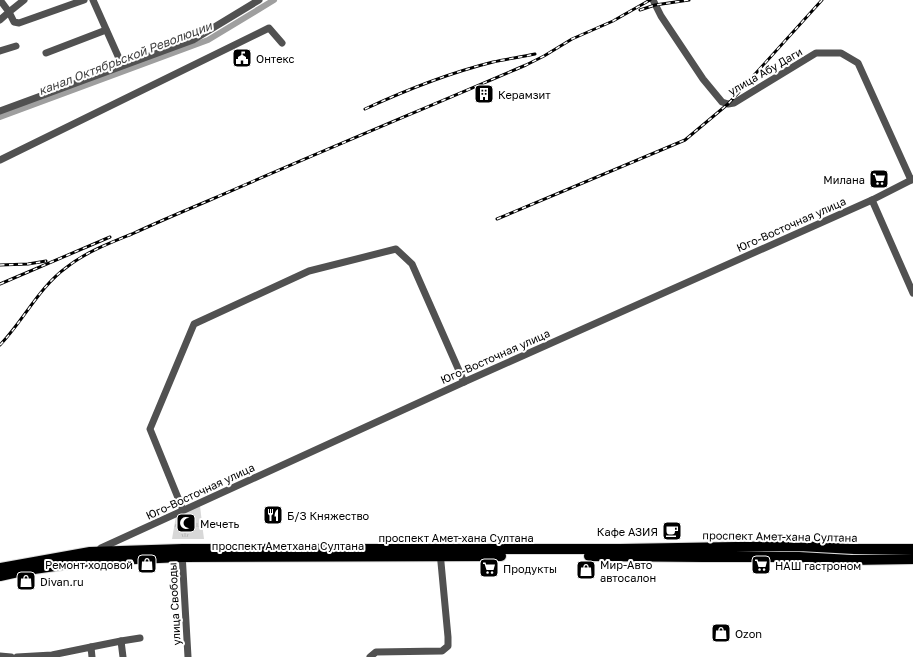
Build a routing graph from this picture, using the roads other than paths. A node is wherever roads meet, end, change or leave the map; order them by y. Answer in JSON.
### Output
{"nodes":[{"id":1,"x":0,"y":0,"type":"edge"},
{"id":2,"x":24,"y":0,"type":"edge"},
{"id":3,"x":84,"y":0,"type":"edge"},
{"id":4,"x":93,"y":0,"type":"edge"},
{"id":5,"x":259,"y":0,"type":"edge"},
{"id":6,"x":653,"y":0,"type":"edge"},
{"id":7,"x":9,"y":12,"type":"junction"},
{"id":8,"x":0,"y":20,"type":"edge"},
{"id":9,"x":106,"y":30,"type":"junction"},
{"id":10,"x":282,"y":43,"type":"dead end"},
{"id":11,"x":16,"y":46,"type":"dead end"},
{"id":12,"x":0,"y":51,"type":"edge"},
{"id":13,"x":46,"y":53,"type":"dead end"},
{"id":14,"x":122,"y":65,"type":"junction"},
{"id":15,"x":0,"y":111,"type":"edge"},
{"id":16,"x":0,"y":160,"type":"edge"},
{"id":17,"x":912,"y":179,"type":"edge"},
{"id":18,"x":872,"y":200,"type":"junction"},
{"id":19,"x":913,"y":293,"type":"edge"},
{"id":20,"x":464,"y":382,"type":"junction"},
{"id":21,"x":183,"y":510,"type":"junction"},
{"id":22,"x":913,"y":549,"type":"edge"},
{"id":23,"x":98,"y":552,"type":"junction"},
{"id":24,"x":182,"y":553,"type":"junction"},
{"id":25,"x":440,"y":553,"type":"junction"},
{"id":26,"x":913,"y":559,"type":"edge"},
{"id":27,"x":90,"y":561,"type":"junction"},
{"id":28,"x":0,"y":568,"type":"edge"},
{"id":29,"x":0,"y":576,"type":"edge"},
{"id":30,"x":140,"y":638,"type":"dead end"},
{"id":31,"x":121,"y":641,"type":"junction"},
{"id":32,"x":91,"y":647,"type":"junction"},
{"id":33,"x":59,"y":655,"type":"edge"},
{"id":34,"x":0,"y":656,"type":"edge"},
{"id":35,"x":11,"y":657,"type":"edge"},
{"id":36,"x":16,"y":657,"type":"edge"},
{"id":37,"x":28,"y":657,"type":"edge"},
{"id":38,"x":92,"y":657,"type":"edge"},
{"id":39,"x":123,"y":657,"type":"edge"},
{"id":40,"x":188,"y":657,"type":"edge"},
{"id":41,"x":370,"y":657,"type":"edge"}],
"edges":[{"from":1,"to":7,"type":"street"},
{"from":2,"to":7,"type":"street"},
{"from":3,"to":7,"type":"street"},
{"from":4,"to":9,"type":"street"},
{"from":5,"to":14,"type":"street"},
{"from":6,"to":17,"type":"street","name":"улица Абу Даги"},
{"from":7,"to":8,"type":"street"},
{"from":9,"to":13,"type":"street"},
{"from":9,"to":14,"type":"street"},
{"from":10,"to":16,"type":"street"},
{"from":11,"to":12,"type":"street"},
{"from":14,"to":15,"type":"street"},
{"from":17,"to":18,"type":"street","name":"Юго-Восточная улица"},
{"from":18,"to":19,"type":"street"},
{"from":18,"to":20,"type":"street","name":"Юго-Восточная улица"},
{"from":20,"to":21,"type":"street","name":"Юго-Восточная улица"},
{"from":20,"to":21,"type":"street"},
{"from":21,"to":23,"type":"street","name":"Юго-Восточная улица"},
{"from":22,"to":25,"type":"main road","name":"проспект Амет-хана Султана"},
{"from":23,"to":24,"type":"main road","name":"проспект Амет-хана Султана"},
{"from":23,"to":27,"type":"street","name":"Юго-Восточная улица"},
{"from":23,"to":28,"type":"main road","name":"проспект Амет-хана Султана"},
{"from":24,"to":25,"type":"main road","name":"проспект Амет-хана Султана"},
{"from":24,"to":27,"type":"main road"},
{"from":24,"to":40,"type":"street","name":"улица Свободы"},
{"from":25,"to":26,"type":"main road"},
{"from":25,"to":41,"type":"street"},
{"from":27,"to":29,"type":"main road"},
{"from":30,"to":31,"type":"street"},
{"from":31,"to":32,"type":"street"},
{"from":31,"to":39,"type":"street"},
{"from":32,"to":33,"type":"street"},
{"from":32,"to":38,"type":"street"},
{"from":33,"to":37,"type":"street"},
{"from":34,"to":35,"type":"street"},
{"from":36,"to":37,"type":"street"}]}
